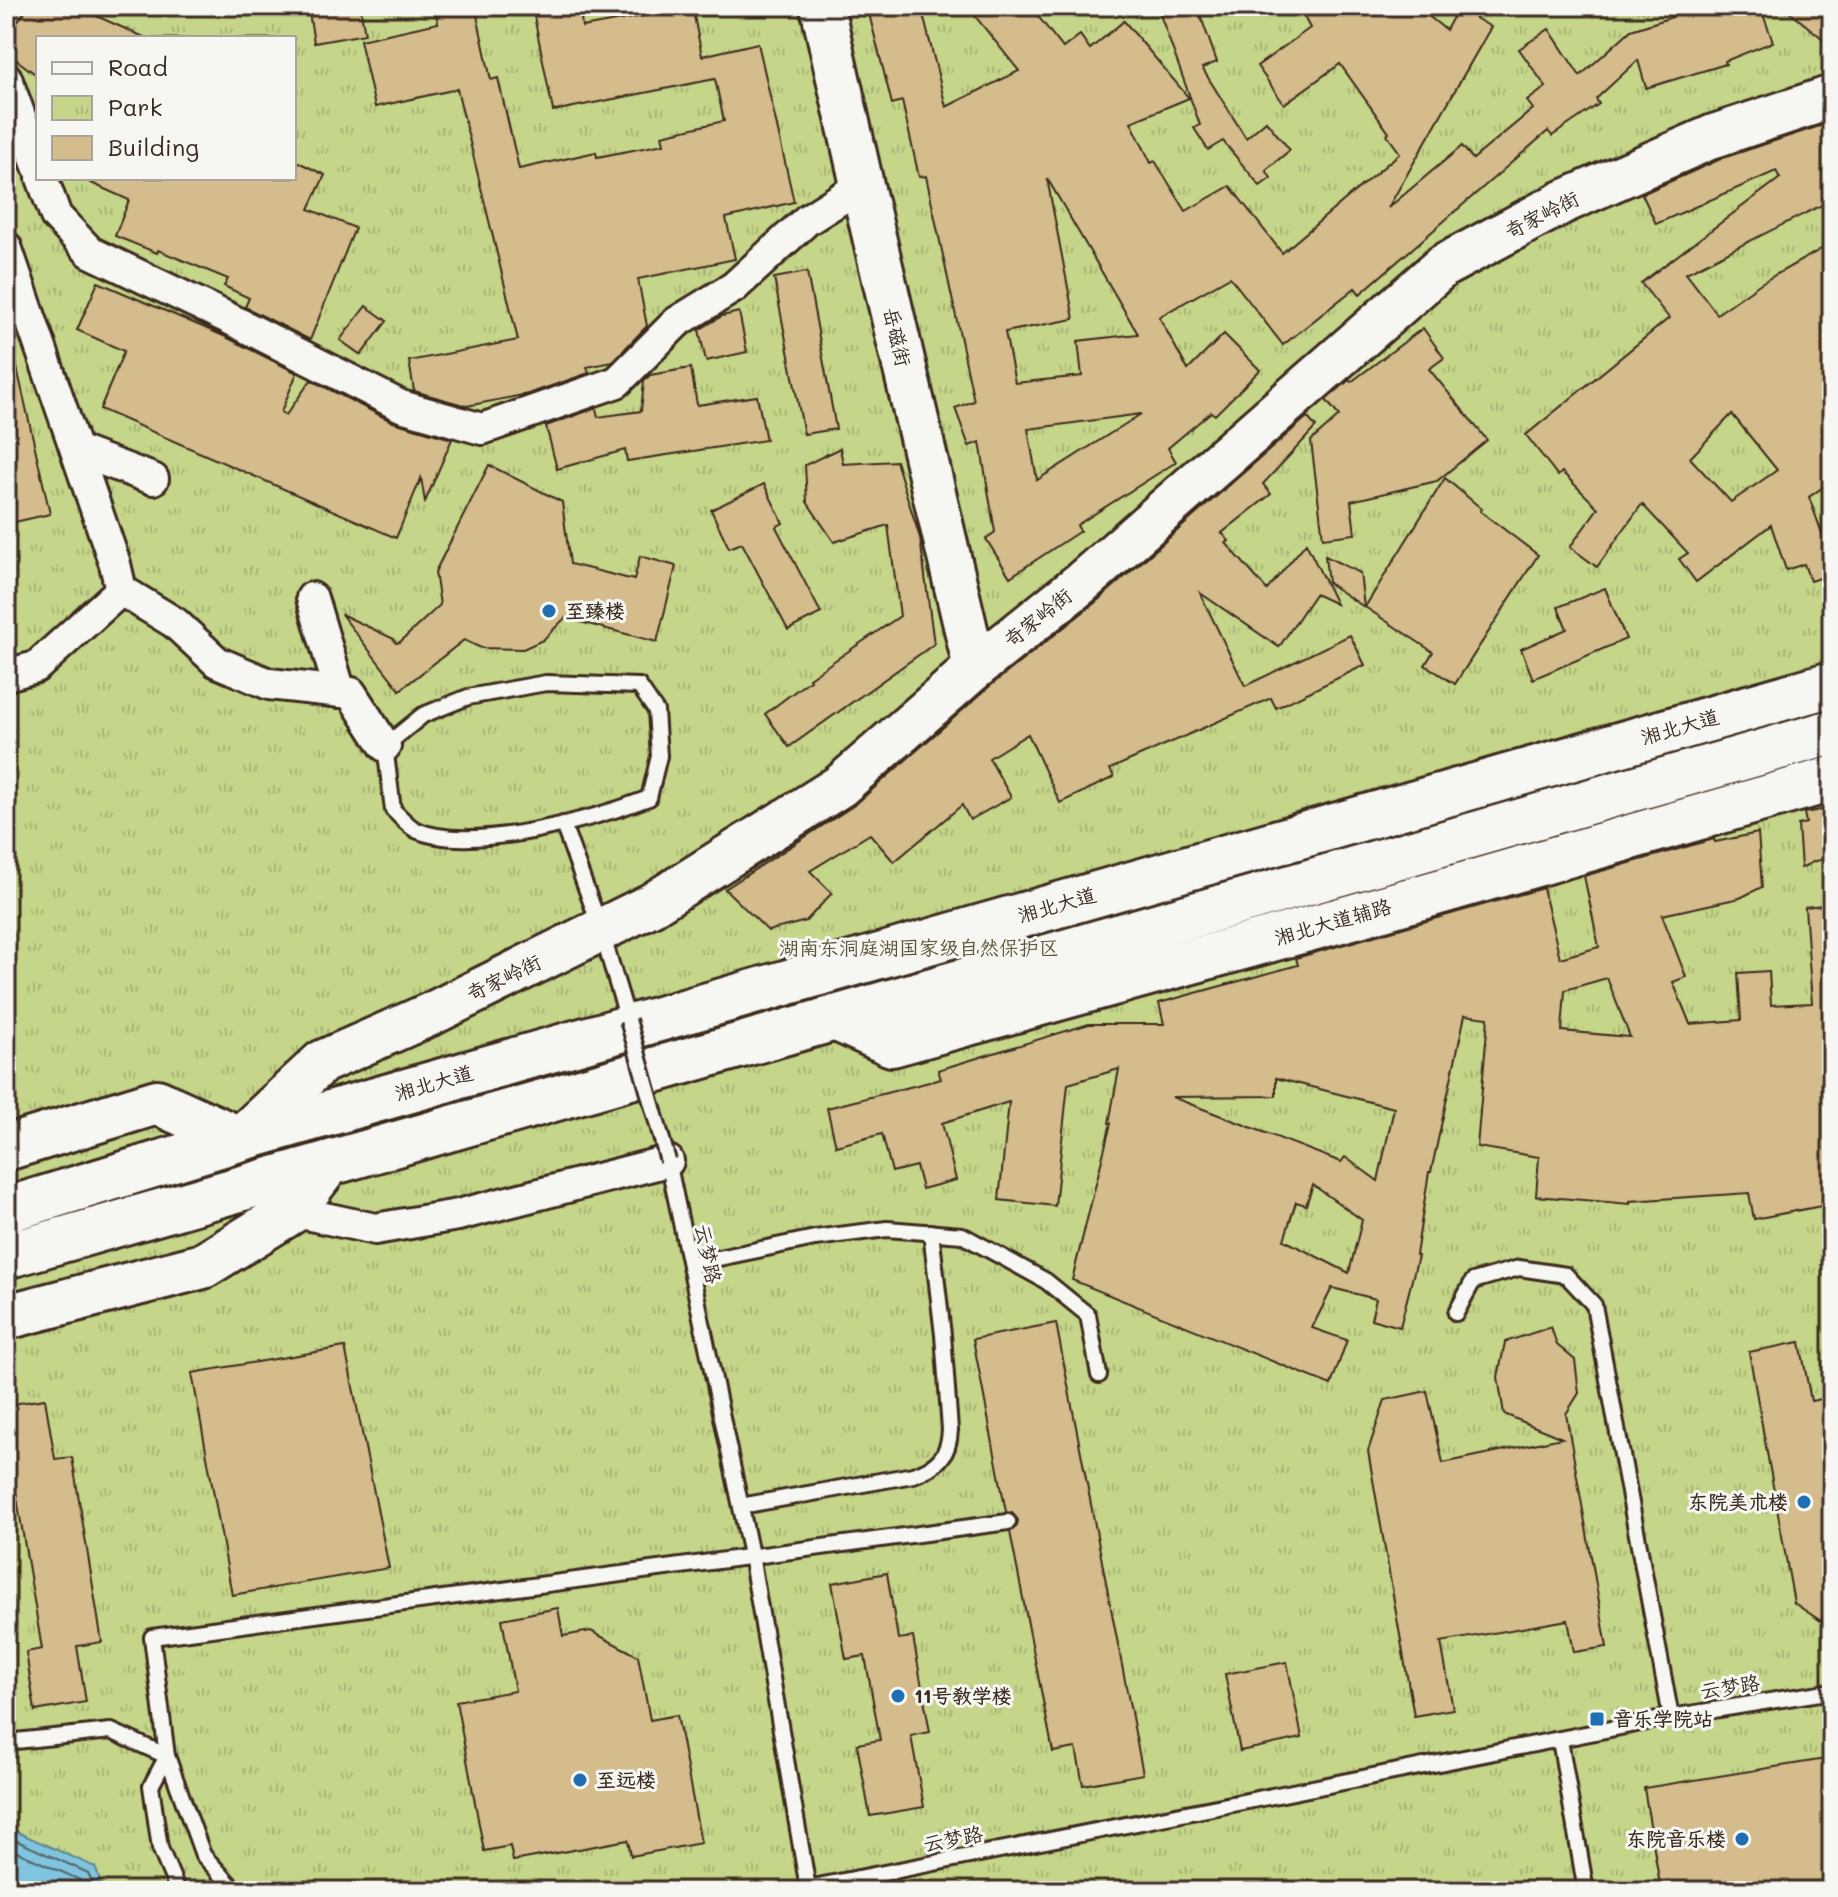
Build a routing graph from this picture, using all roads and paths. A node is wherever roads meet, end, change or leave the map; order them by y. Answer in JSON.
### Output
{"nodes":[{"id":1,"x":822,"y":6,"type":"edge"},
{"id":2,"x":6,"y":78,"type":"edge"},
{"id":3,"x":1832,"y":97,"type":"edge"},
{"id":4,"x":36,"y":160,"type":"edge"},
{"id":5,"x":43,"y":180,"type":"edge"},
{"id":6,"x":862,"y":185,"type":"junction"},
{"id":7,"x":6,"y":247,"type":"edge"},
{"id":8,"x":76,"y":450,"type":"junction"},
{"id":9,"x":153,"y":479,"type":"dead end"},
{"id":10,"x":121,"y":590,"type":"junction"},
{"id":11,"x":312,"y":598,"type":"dead end"},
{"id":12,"x":975,"y":668,"type":"junction"},
{"id":13,"x":6,"y":675,"type":"edge"},
{"id":14,"x":1832,"y":684,"type":"edge"},
{"id":15,"x":340,"y":692,"type":"junction"},
{"id":16,"x":1832,"y":732,"type":"edge"},
{"id":17,"x":385,"y":746,"type":"junction"},
{"id":18,"x":1832,"y":779,"type":"edge"},
{"id":19,"x":563,"y":824,"type":"junction"},
{"id":20,"x":601,"y":930,"type":"junction"},
{"id":21,"x":835,"y":1018,"type":"junction"},
{"id":22,"x":239,"y":1139,"type":"junction"},
{"id":23,"x":6,"y":1148,"type":"edge"},
{"id":24,"x":668,"y":1161,"type":"junction"},
{"id":25,"x":328,"y":1164,"type":"junction"},
{"id":26,"x":199,"y":1201,"type":"junction"},
{"id":27,"x":6,"y":1210,"type":"edge"},
{"id":28,"x":292,"y":1211,"type":"junction"},
{"id":29,"x":931,"y":1232,"type":"junction"},
{"id":30,"x":6,"y":1256,"type":"edge"},
{"id":31,"x":690,"y":1264,"type":"junction"},
{"id":32,"x":1456,"y":1313,"type":"dead end"},
{"id":33,"x":6,"y":1317,"type":"edge"},
{"id":34,"x":1099,"y":1375,"type":"dead end"},
{"id":35,"x":741,"y":1506,"type":"junction"},
{"id":36,"x":1008,"y":1522,"type":"dead end"},
{"id":37,"x":751,"y":1555,"type":"junction"},
{"id":38,"x":1832,"y":1691,"type":"edge"},
{"id":39,"x":1671,"y":1717,"type":"junction"},
{"id":40,"x":1560,"y":1740,"type":"junction"},
{"id":41,"x":6,"y":1742,"type":"edge"},
{"id":42,"x":167,"y":1756,"type":"junction"},
{"id":43,"x":808,"y":1888,"type":"junction"},
{"id":44,"x":178,"y":1891,"type":"edge"},
{"id":45,"x":236,"y":1891,"type":"edge"},
{"id":46,"x":791,"y":1891,"type":"edge"},
{"id":47,"x":1586,"y":1891,"type":"edge"}],
"edges":[{"from":1,"to":6,"type":"street","name":"岳磁街"},
{"from":2,"to":4,"type":"street"},
{"from":3,"to":12,"type":"street","name":"奇家岭街"},
{"from":5,"to":6,"type":"street"},
{"from":6,"to":12,"type":"street","name":"岳磁街"},
{"from":7,"to":8,"type":"street"},
{"from":8,"to":9,"type":"street"},
{"from":8,"to":10,"type":"street"},
{"from":10,"to":13,"type":"street"},
{"from":10,"to":15,"type":"street"},
{"from":11,"to":15,"type":"street"},
{"from":12,"to":20,"type":"street","name":"奇家岭街"},
{"from":14,"to":22,"type":"main road","name":"湘北大道"},
{"from":15,"to":17,"type":"street"},
{"from":16,"to":21,"type":"main road"},
{"from":17,"to":19,"type":"lane"},
{"from":17,"to":19,"type":"lane"},
{"from":18,"to":21,"type":"main road","name":"湘北大道辅路"},
{"from":19,"to":20,"type":"lane","name":"云梦路"},
{"from":20,"to":22,"type":"street","name":"奇家岭街"},
{"from":20,"to":24,"type":"lane","name":"云梦路","bridge":true},
{"from":21,"to":25,"type":"main road"},
{"from":22,"to":23,"type":"main road"},
{"from":22,"to":27,"type":"main road","name":"湘北大道"},
{"from":24,"to":28,"type":"street"},
{"from":24,"to":31,"type":"lane","name":"云梦路"},
{"from":25,"to":26,"type":"main road"},
{"from":25,"to":28,"type":"main road"},
{"from":26,"to":28,"type":"main road"},
{"from":26,"to":30,"type":"main road"},
{"from":28,"to":33,"type":"main road"},
{"from":29,"to":31,"type":"lane"},
{"from":29,"to":34,"type":"lane"},
{"from":29,"to":35,"type":"lane"},
{"from":31,"to":35,"type":"lane","name":"云梦路"},
{"from":32,"to":39,"type":"lane"},
{"from":35,"to":37,"type":"lane","name":"云梦路"},
{"from":36,"to":37,"type":"lane"},
{"from":37,"to":42,"type":"lane"},
{"from":37,"to":43,"type":"lane","name":"云梦路"},
{"from":38,"to":39,"type":"lane","name":"云梦路"},
{"from":39,"to":40,"type":"lane","name":"云梦路"},
{"from":40,"to":43,"type":"lane","name":"云梦路"},
{"from":40,"to":47,"type":"lane"},
{"from":41,"to":42,"type":"lane"},
{"from":42,"to":44,"type":"lane"},
{"from":42,"to":45,"type":"lane"},
{"from":43,"to":46,"type":"lane"}]}
